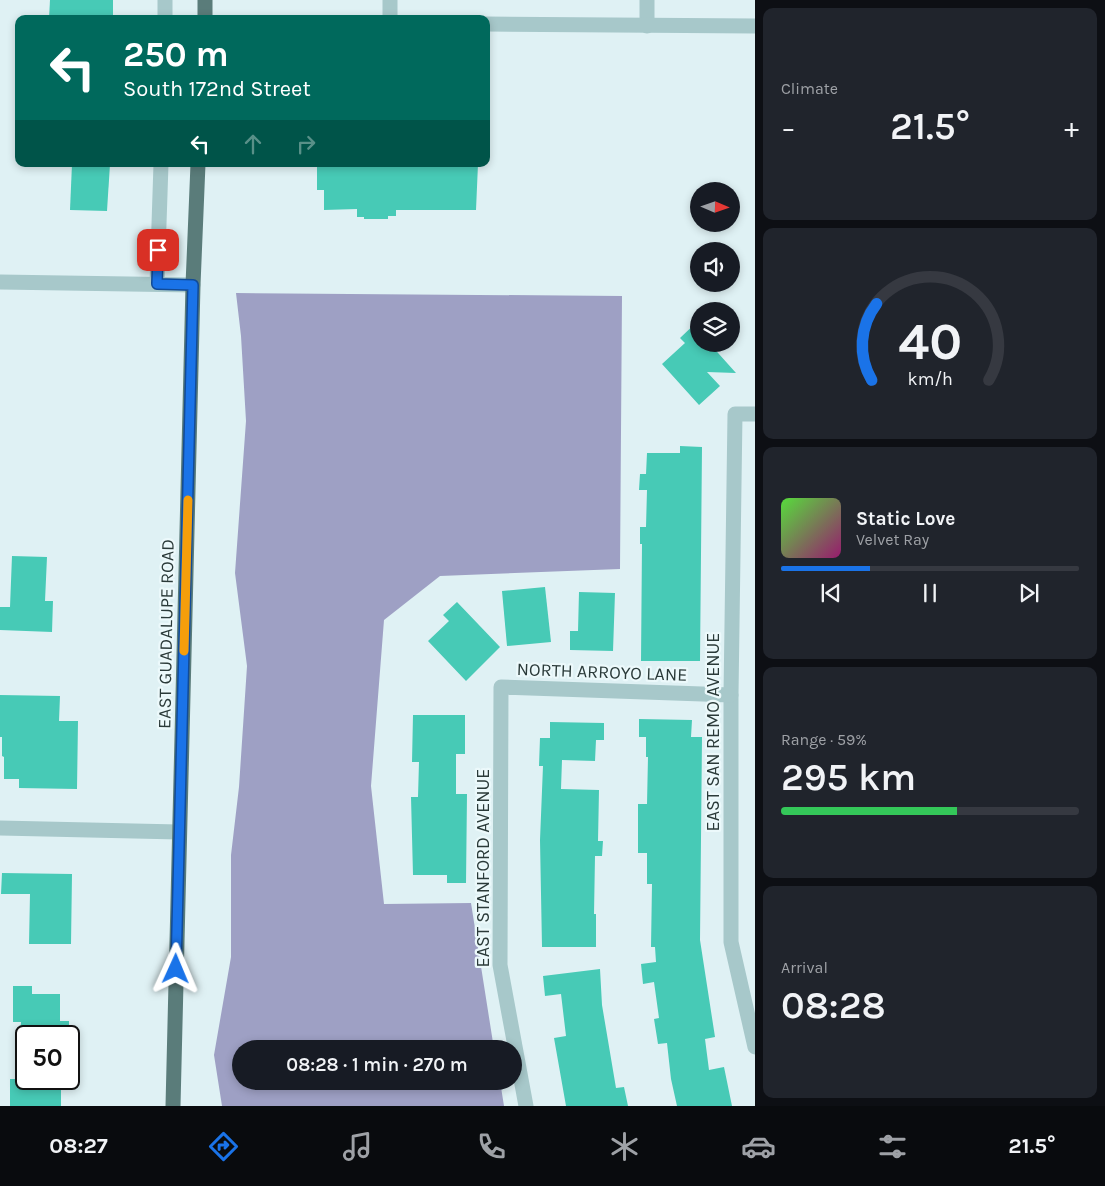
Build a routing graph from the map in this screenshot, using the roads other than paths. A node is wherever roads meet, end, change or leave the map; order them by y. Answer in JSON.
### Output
{"nodes":[{"id":1,"x":165,"y":0,"type":"edge"},
{"id":2,"x":206,"y":0,"type":"edge"},
{"id":3,"x":390,"y":0,"type":"edge"},
{"id":4,"x":647,"y":0,"type":"edge"},
{"id":5,"x":165,"y":15,"type":"edge"},
{"id":6,"x":205,"y":15,"type":"edge"},
{"id":7,"x":390,"y":15,"type":"edge"},
{"id":8,"x":490,"y":24,"type":"edge"},
{"id":9,"x":647,"y":26,"type":"junction"},
{"id":10,"x":755,"y":26,"type":"edge"},
{"id":11,"x":161,"y":167,"type":"edge"},
{"id":12,"x":198,"y":167,"type":"edge"},
{"id":13,"x":0,"y":282,"type":"edge"},
{"id":14,"x":157,"y":284,"type":"junction"},
{"id":15,"x":193,"y":285,"type":"junction"},
{"id":16,"x":755,"y":414,"type":"edge"},
{"id":17,"x":501,"y":687,"type":"joint"},
{"id":18,"x":731,"y":695,"type":"junction"},
{"id":19,"x":0,"y":828,"type":"edge"},
{"id":20,"x":179,"y":832,"type":"junction"},
{"id":21,"x":755,"y":1047,"type":"edge"},
{"id":22,"x":173,"y":1106,"type":"edge"},
{"id":23,"x":526,"y":1106,"type":"edge"}],
"edges":[{"from":1,"to":5,"type":"street"},
{"from":2,"to":6,"type":"main road"},
{"from":3,"to":7,"type":"street"},
{"from":4,"to":9,"type":"street"},
{"from":8,"to":9,"type":"street"},
{"from":9,"to":10,"type":"street"},
{"from":11,"to":14,"type":"street"},
{"from":12,"to":15,"type":"main road","name":"EAST GUADALUPE ROAD"},
{"from":13,"to":14,"type":"street"},
{"from":14,"to":15,"type":"street"},
{"from":15,"to":20,"type":"main road","name":"EAST GUADALUPE ROAD"},
{"from":16,"to":18,"type":"street","name":"EAST SAN REMO AVENUE"},
{"from":17,"to":18,"type":"street","name":"NORTH ARROYO LANE"},
{"from":17,"to":23,"type":"street","name":"EAST STANFORD AVENUE"},
{"from":18,"to":21,"type":"street","name":"EAST SAN REMO AVENUE"},
{"from":19,"to":20,"type":"street"},
{"from":20,"to":22,"type":"main road","name":"EAST GUADALUPE ROAD"}]}
